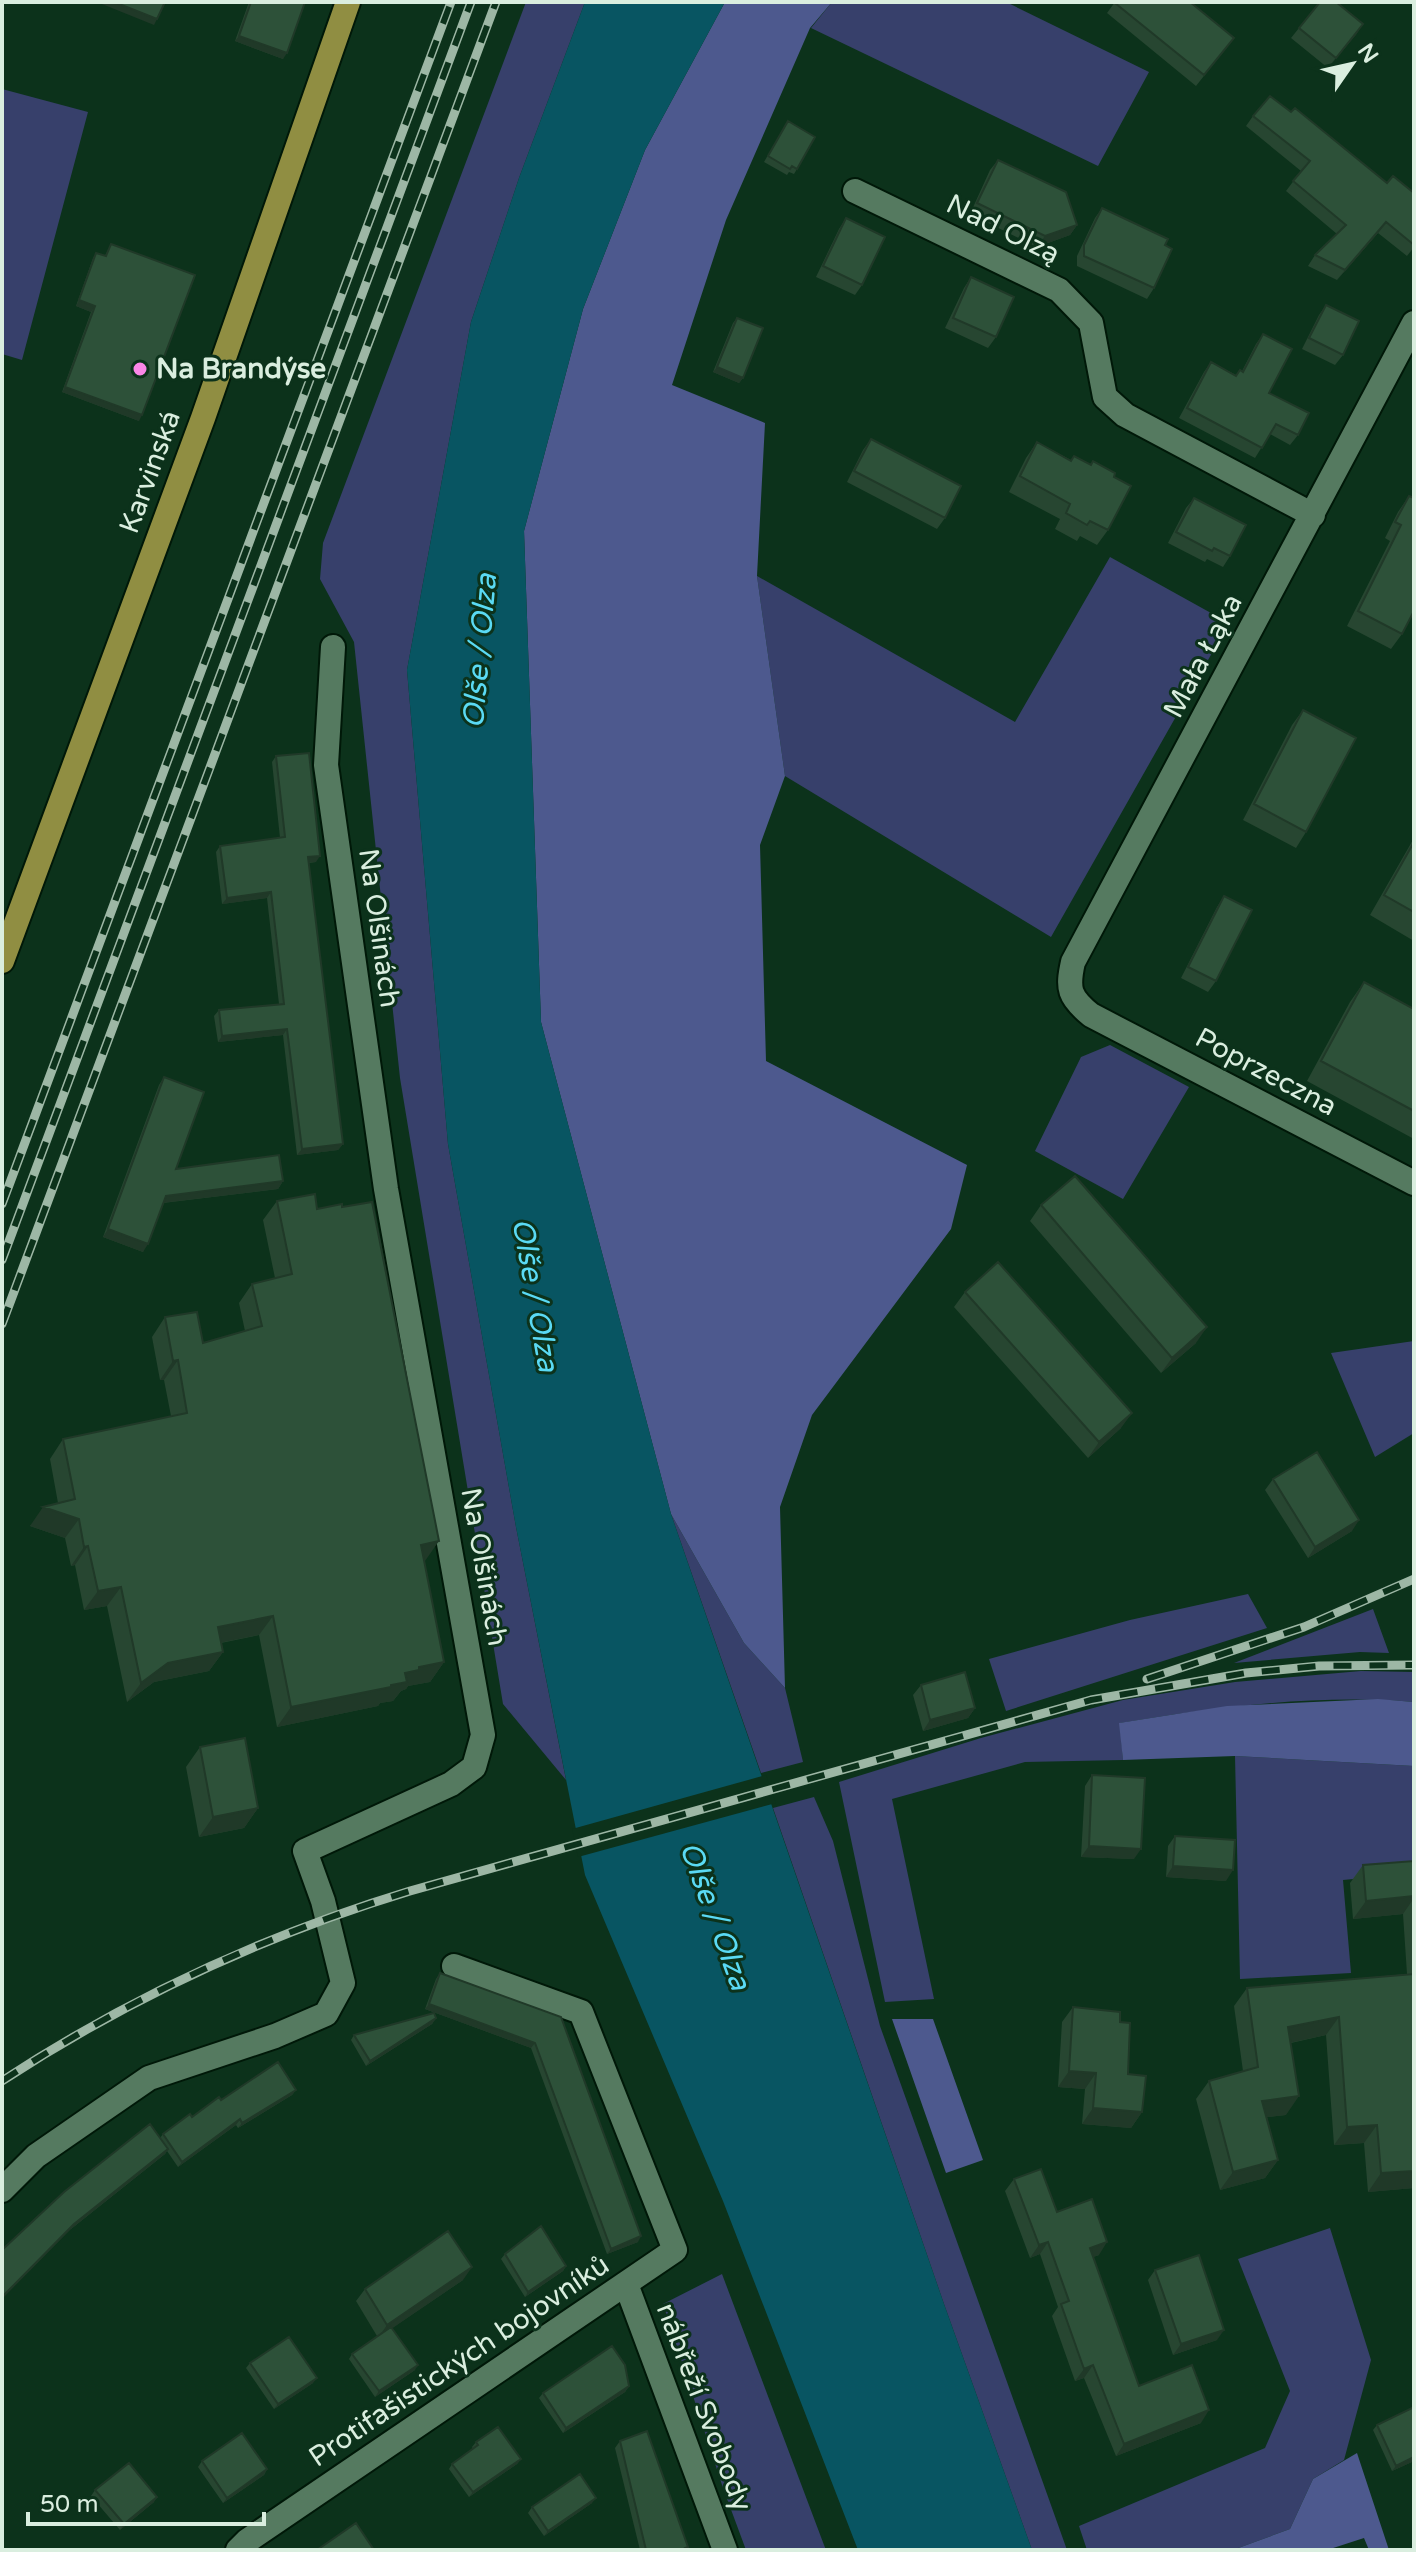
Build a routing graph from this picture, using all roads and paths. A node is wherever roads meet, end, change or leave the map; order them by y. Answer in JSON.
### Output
{"nodes":[{"id":1,"x":348,"y":2,"type":"edge"},
{"id":2,"x":855,"y":191,"type":"dead end"},
{"id":3,"x":1414,"y":323,"type":"edge"},
{"id":4,"x":1313,"y":515,"type":"junction"},
{"id":5,"x":333,"y":647,"type":"dead end"},
{"id":6,"x":2,"y":961,"type":"edge"},
{"id":7,"x":1091,"y":1015,"type":"joint"},
{"id":8,"x":1414,"y":1183,"type":"edge"},
{"id":9,"x":454,"y":1966,"type":"dead end"},
{"id":10,"x":2,"y":2190,"type":"edge"},
{"id":11,"x":626,"y":2284,"type":"junction"},
{"id":12,"x":245,"y":2547,"type":"edge"},
{"id":13,"x":725,"y":2550,"type":"edge"}],
"edges":[{"from":1,"to":6,"type":"main road","name":"Karvinská"},
{"from":2,"to":4,"type":"street","name":"Nad Olzą"},
{"from":3,"to":4,"type":"street","name":"Mała Łąka"},
{"from":4,"to":7,"type":"street","name":"Mała Łąka"},
{"from":5,"to":10,"type":"street","name":"Na Olšinách"},
{"from":7,"to":8,"type":"street","name":"Poprzeczna"},
{"from":9,"to":11,"type":"street","name":"Protifašistických bojovníků"},
{"from":11,"to":12,"type":"street","name":"Protifašistických bojovníků"},
{"from":11,"to":13,"type":"street","name":"nábřeží Svobody"}]}
